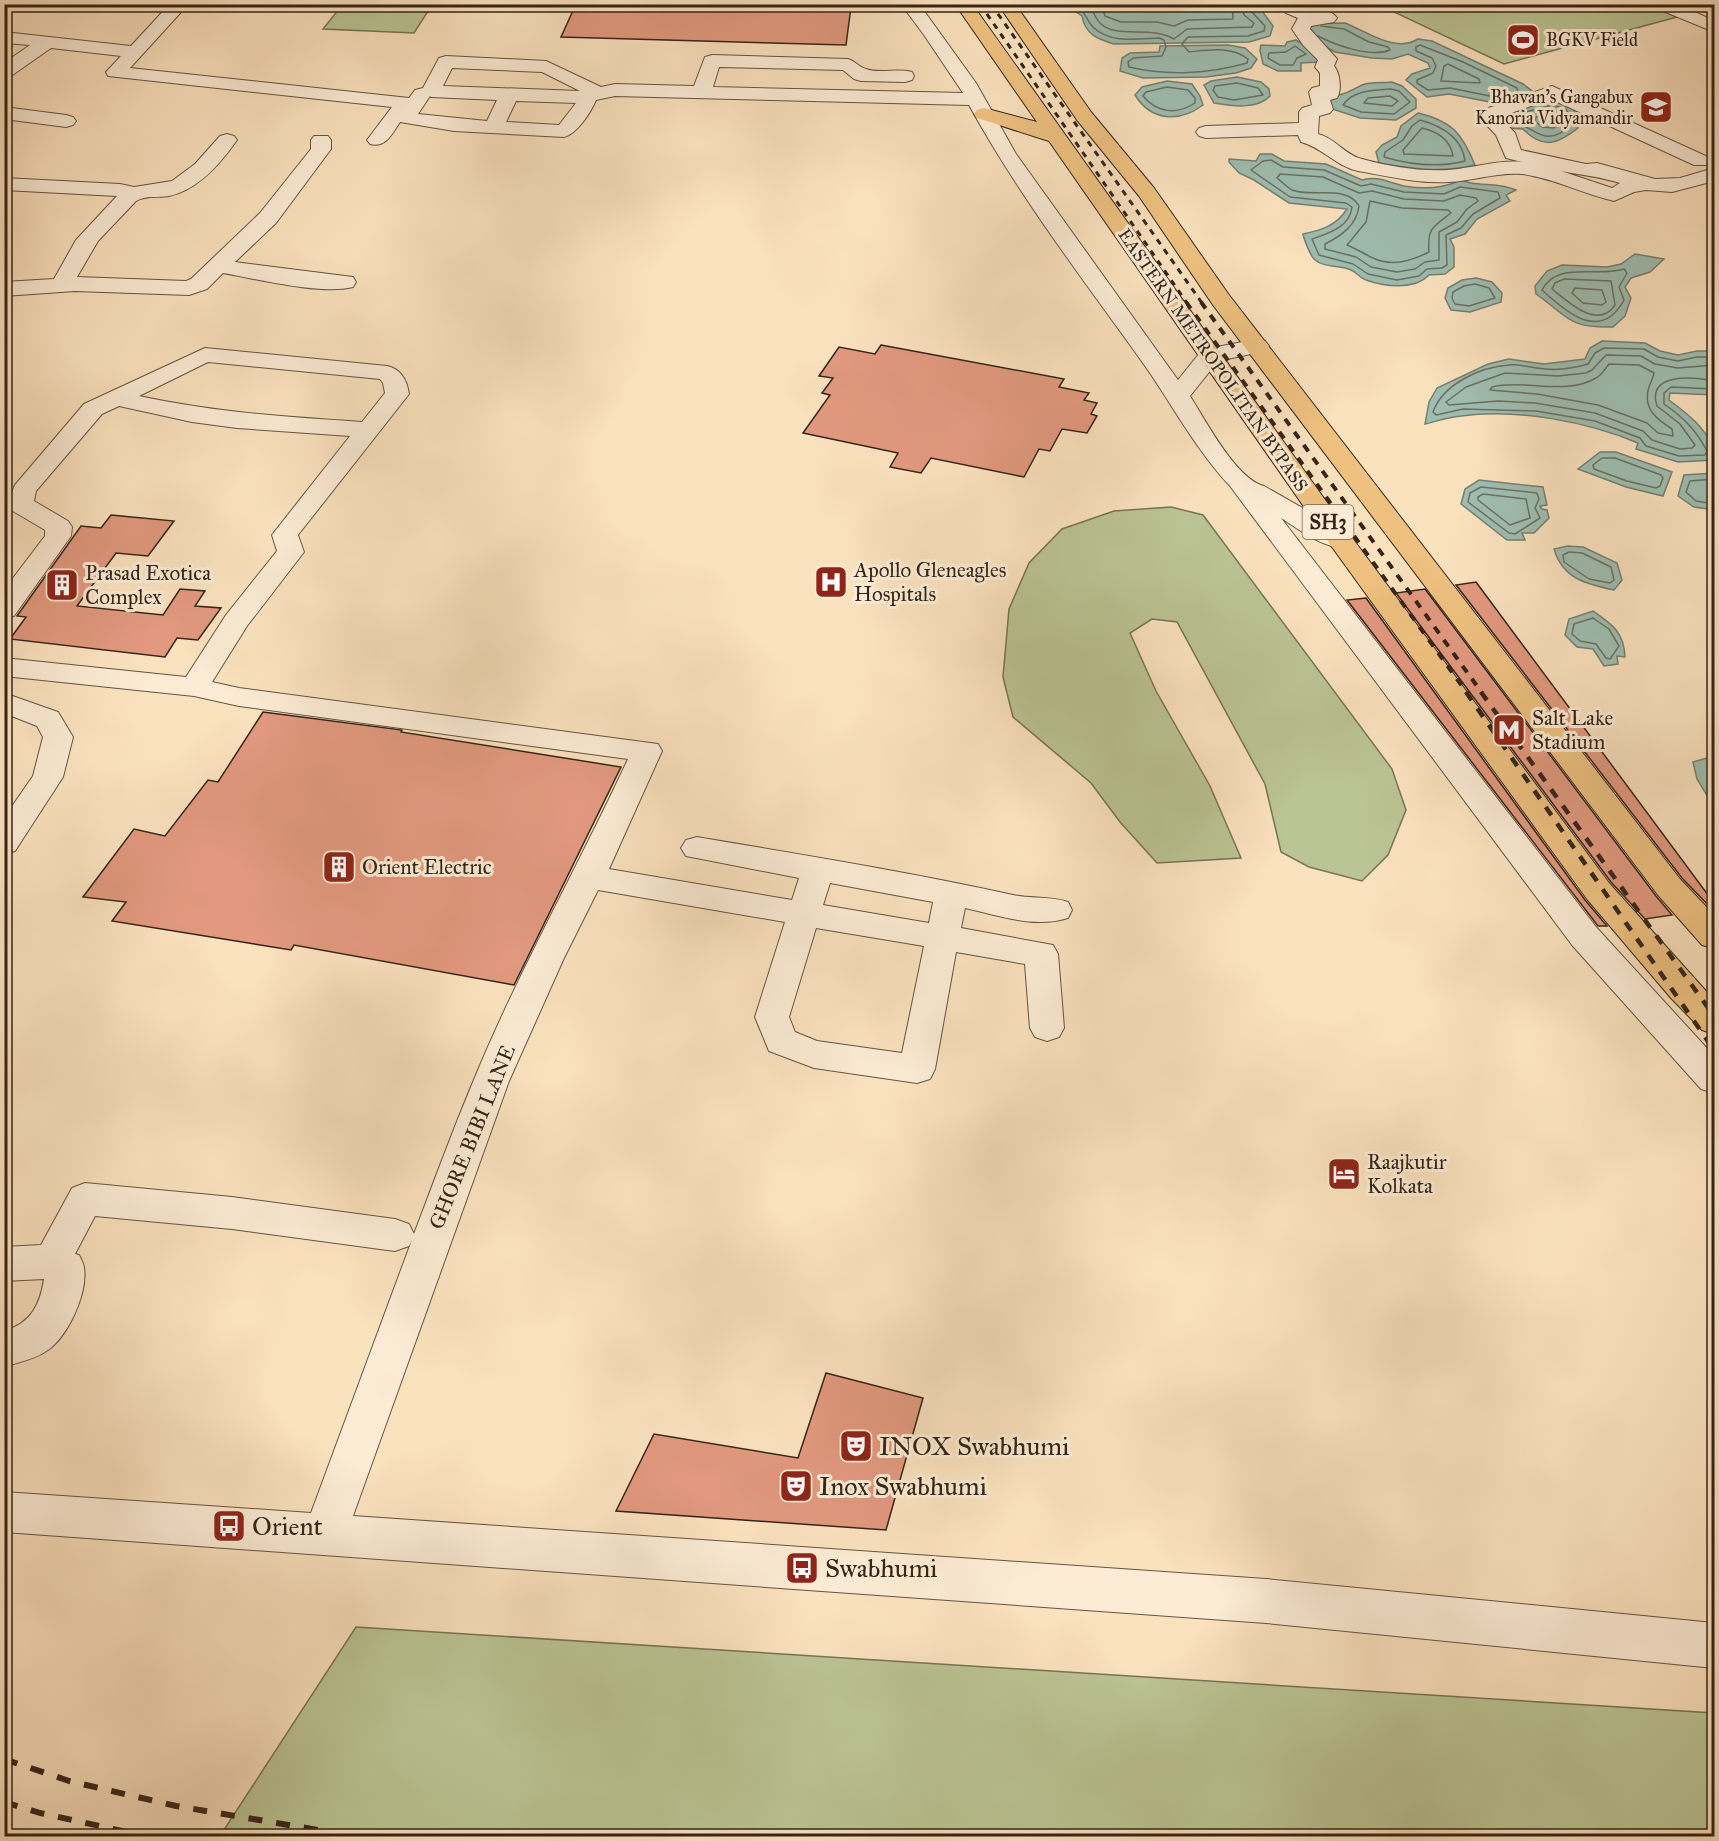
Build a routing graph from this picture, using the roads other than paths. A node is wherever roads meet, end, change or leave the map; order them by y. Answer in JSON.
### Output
{"nodes":[{"id":1,"x":909,"y":4,"type":"edge"},
{"id":2,"x":963,"y":4,"type":"edge"},
{"id":3,"x":1006,"y":4,"type":"edge"},
{"id":4,"x":1292,"y":4,"type":"edge"},
{"id":5,"x":1662,"y":4,"type":"edge"},
{"id":6,"x":1687,"y":4,"type":"edge"},
{"id":7,"x":173,"y":11,"type":"dead end"},
{"id":8,"x":1714,"y":17,"type":"edge"},
{"id":9,"x":1714,"y":27,"type":"edge"},
{"id":10,"x":4,"y":37,"type":"edge"},
{"id":11,"x":47,"y":42,"type":"junction"},
{"id":12,"x":137,"y":52,"type":"junction"},
{"id":13,"x":562,"y":52,"type":"dead end"},
{"id":14,"x":810,"y":64,"type":"junction"},
{"id":15,"x":552,"y":69,"type":"junction"},
{"id":16,"x":4,"y":72,"type":"edge"},
{"id":17,"x":115,"y":72,"type":"junction"},
{"id":18,"x":99,"y":87,"type":"dead end"},
{"id":19,"x":431,"y":91,"type":"junction"},
{"id":20,"x":702,"y":92,"type":"junction"},
{"id":21,"x":592,"y":94,"type":"junction"},
{"id":22,"x":509,"y":95,"type":"junction"},
{"id":23,"x":803,"y":95,"type":"junction"},
{"id":24,"x":540,"y":96,"type":"junction"},
{"id":25,"x":915,"y":98,"type":"junction"},
{"id":26,"x":980,"y":106,"type":"junction"},
{"id":27,"x":4,"y":113,"type":"edge"},
{"id":28,"x":66,"y":121,"type":"dead end"},
{"id":29,"x":494,"y":127,"type":"junction"},
{"id":30,"x":1308,"y":129,"type":"junction"},
{"id":31,"x":1206,"y":132,"type":"dead end"},
{"id":32,"x":1054,"y":136,"type":"junction"},
{"id":33,"x":227,"y":140,"type":"dead end"},
{"id":34,"x":321,"y":140,"type":"dead end"},
{"id":35,"x":377,"y":140,"type":"dead end"},
{"id":36,"x":1710,"y":164,"type":"edge"},
{"id":37,"x":1646,"y":183,"type":"junction"},
{"id":38,"x":4,"y":184,"type":"edge"},
{"id":39,"x":132,"y":193,"type":"junction"},
{"id":40,"x":217,"y":266,"type":"junction"},
{"id":41,"x":345,"y":282,"type":"dead end"},
{"id":42,"x":63,"y":286,"type":"junction"},
{"id":43,"x":4,"y":289,"type":"edge"},
{"id":44,"x":1257,"y":346,"type":"junction"},
{"id":45,"x":1210,"y":355,"type":"junction"},
{"id":46,"x":1178,"y":396,"type":"junction"},
{"id":47,"x":116,"y":398,"type":"junction"},
{"id":48,"x":368,"y":430,"type":"junction"},
{"id":49,"x":1239,"y":481,"type":"junction"},
{"id":50,"x":1341,"y":541,"type":"junction"},
{"id":51,"x":4,"y":610,"type":"edge"},
{"id":52,"x":4,"y":666,"type":"edge"},
{"id":53,"x":194,"y":687,"type":"junction"},
{"id":54,"x":4,"y":702,"type":"edge"},
{"id":55,"x":4,"y":843,"type":"edge"},
{"id":56,"x":697,"y":848,"type":"dead end"},
{"id":57,"x":818,"y":870,"type":"junction"},
{"id":58,"x":589,"y":877,"type":"junction"},
{"id":59,"x":951,"y":893,"type":"junction"},
{"id":60,"x":1056,"y":910,"type":"dead end"},
{"id":61,"x":806,"y":914,"type":"junction"},
{"id":62,"x":941,"y":936,"type":"junction"},
{"id":63,"x":1714,"y":936,"type":"edge"},
{"id":64,"x":1714,"y":1021,"type":"edge"},
{"id":65,"x":1047,"y":1028,"type":"dead end"},
{"id":66,"x":1714,"y":1078,"type":"edge"},
{"id":67,"x":395,"y":1235,"type":"dead end"},
{"id":68,"x":51,"y":1263,"type":"junction"},
{"id":69,"x":4,"y":1264,"type":"edge"},
{"id":70,"x":4,"y":1349,"type":"edge"},
{"id":71,"x":4,"y":1512,"type":"edge"},
{"id":72,"x":325,"y":1534,"type":"junction"},
{"id":73,"x":1714,"y":1646,"type":"edge"}],
"edges":[{"from":1,"to":26,"type":"street"},
{"from":2,"to":32,"type":"main road","name":"EASTERN METROPOLITAN BYPASS","number":"SH3"},
{"from":3,"to":44,"type":"main road","name":"EASTERN METROPOLITAN BYPASS","number":"SH3"},
{"from":4,"to":30,"type":"street"},
{"from":5,"to":9,"type":"street"},
{"from":6,"to":8,"type":"street"},
{"from":7,"to":12,"type":"street"},
{"from":10,"to":11,"type":"street"},
{"from":11,"to":12,"type":"street"},
{"from":11,"to":16,"type":"street"},
{"from":12,"to":17,"type":"street"},
{"from":13,"to":15,"type":"street"},
{"from":14,"to":20,"type":"street"},
{"from":14,"to":23,"type":"street"},
{"from":14,"to":25,"type":"street"},
{"from":15,"to":19,"type":"street"},
{"from":15,"to":21,"type":"street"},
{"from":15,"to":24,"type":"street"},
{"from":17,"to":18,"type":"street"},
{"from":17,"to":35,"type":"street"},
{"from":19,"to":22,"type":"street"},
{"from":19,"to":29,"type":"street"},
{"from":20,"to":21,"type":"street"},
{"from":20,"to":23,"type":"street"},
{"from":21,"to":24,"type":"street"},
{"from":21,"to":29,"type":"street"},
{"from":22,"to":24,"type":"street"},
{"from":22,"to":29,"type":"street"},
{"from":23,"to":25,"type":"street"},
{"from":25,"to":26,"type":"street"},
{"from":26,"to":32,"type":"main road"},
{"from":26,"to":46,"type":"street"},
{"from":27,"to":28,"type":"street"},
{"from":30,"to":31,"type":"street"},
{"from":30,"to":37,"type":"street"},
{"from":32,"to":45,"type":"main road","name":"EASTERN METROPOLITAN BYPASS","number":"SH3"},
{"from":33,"to":39,"type":"street"},
{"from":34,"to":40,"type":"street"},
{"from":36,"to":37,"type":"street"},
{"from":36,"to":37,"type":"street"},
{"from":38,"to":39,"type":"street"},
{"from":39,"to":42,"type":"street"},
{"from":40,"to":41,"type":"street"},
{"from":40,"to":42,"type":"street"},
{"from":42,"to":43,"type":"street"},
{"from":44,"to":45,"type":"street"},
{"from":44,"to":63,"type":"main road","name":"EASTERN METROPOLITAN BYPASS","number":"SH3"},
{"from":45,"to":46,"type":"street"},
{"from":45,"to":50,"type":"main road","name":"EASTERN METROPOLITAN BYPASS","number":"SH3"},
{"from":46,"to":49,"type":"street"},
{"from":47,"to":48,"type":"street"},
{"from":47,"to":48,"type":"street"},
{"from":47,"to":51,"type":"street"},
{"from":48,"to":53,"type":"street"},
{"from":49,"to":50,"type":"street"},
{"from":49,"to":66,"type":"street"},
{"from":50,"to":64,"type":"main road","name":"EASTERN METROPOLITAN BYPASS","number":"SH3"},
{"from":52,"to":53,"type":"street"},
{"from":53,"to":58,"type":"street","name":"GHORE BIBI LANE"},
{"from":54,"to":55,"type":"street"},
{"from":56,"to":57,"type":"street"},
{"from":57,"to":59,"type":"street"},
{"from":57,"to":61,"type":"street"},
{"from":58,"to":61,"type":"street"},
{"from":58,"to":72,"type":"street","name":"GHORE BIBI LANE"},
{"from":59,"to":60,"type":"street"},
{"from":59,"to":62,"type":"street"},
{"from":61,"to":62,"type":"street"},
{"from":61,"to":62,"type":"street"},
{"from":62,"to":65,"type":"street"},
{"from":67,"to":68,"type":"street"},
{"from":68,"to":69,"type":"street"},
{"from":68,"to":70,"type":"street"},
{"from":71,"to":72,"type":"street"},
{"from":72,"to":73,"type":"street"}]}
